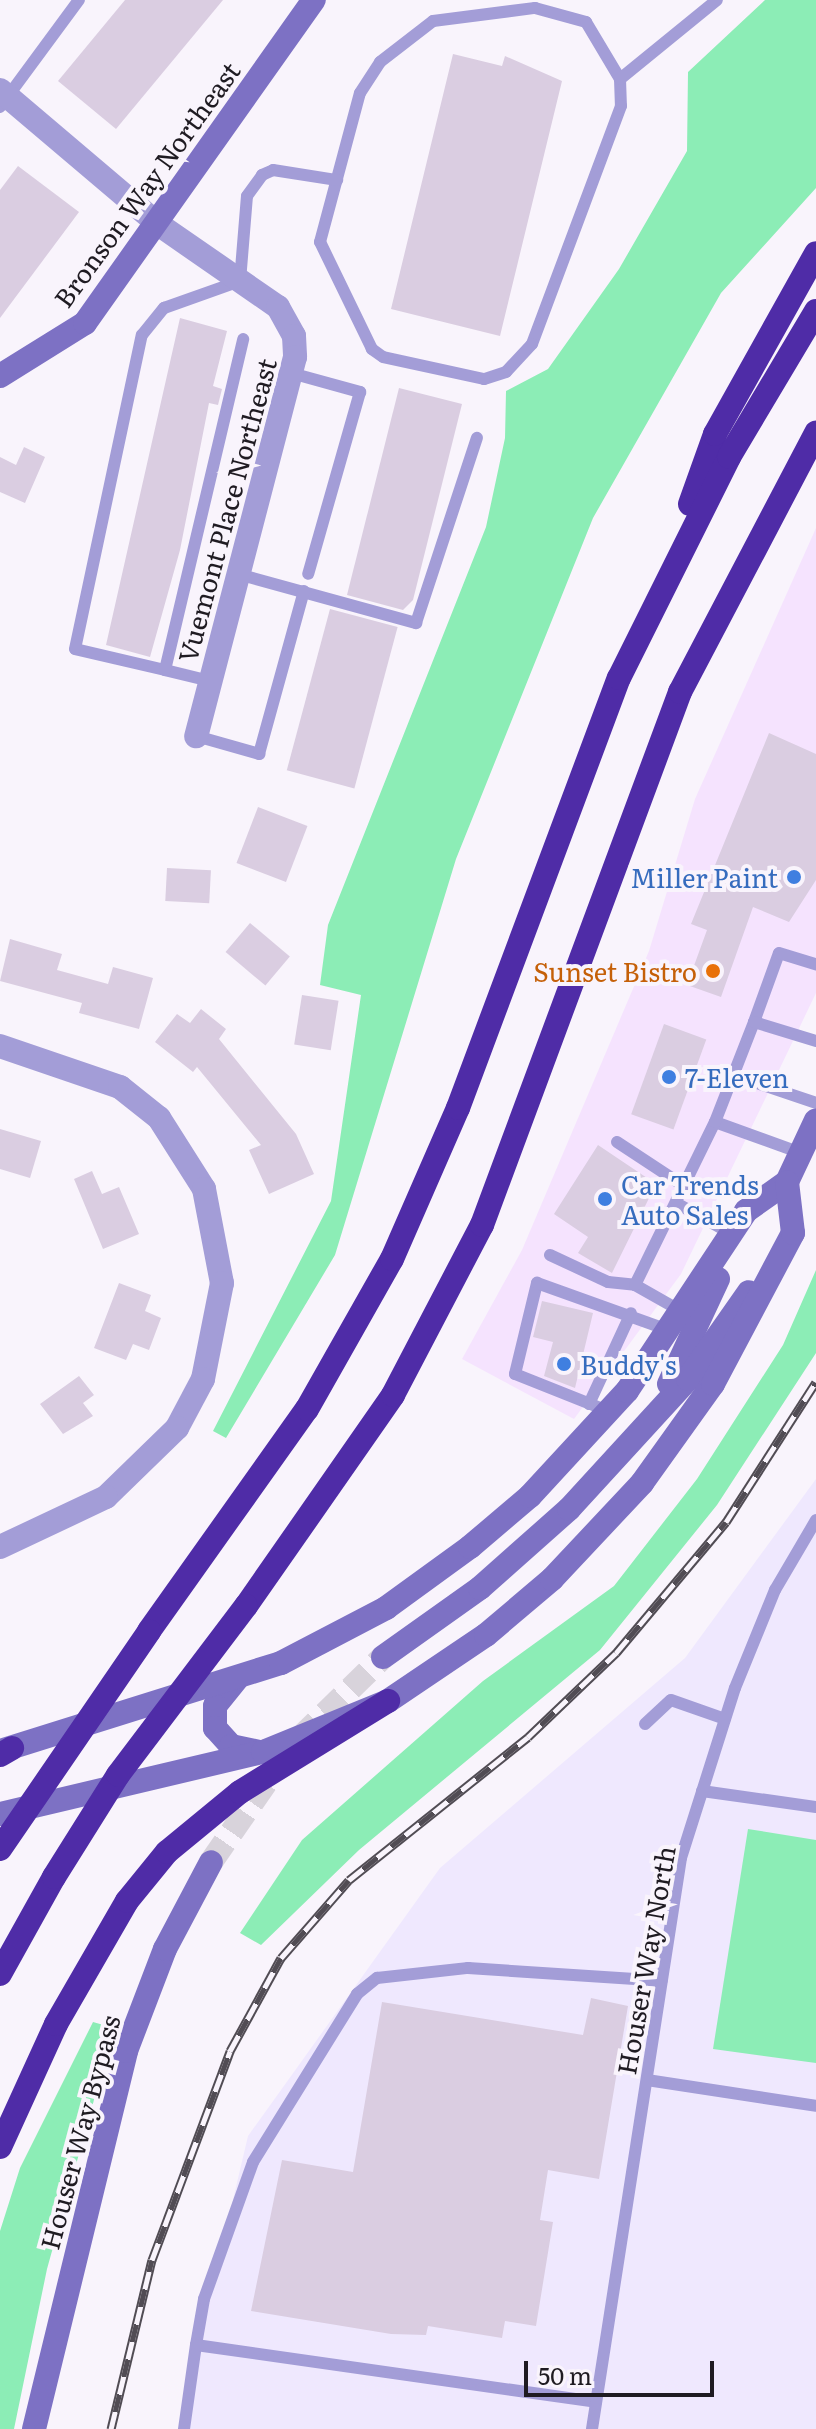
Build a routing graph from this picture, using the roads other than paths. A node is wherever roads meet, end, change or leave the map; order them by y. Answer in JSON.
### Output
{"nodes":[{"id":1,"x":79,"y":0,"type":"edge"},
{"id":2,"x":314,"y":0,"type":"edge"},
{"id":3,"x":717,"y":0,"type":"edge"},
{"id":4,"x":536,"y":4,"type":"edge"},
{"id":5,"x":620,"y":79,"type":"junction"},
{"id":6,"x":1,"y":99,"type":"edge"},
{"id":7,"x":337,"y":180,"type":"junction"},
{"id":8,"x":158,"y":224,"type":"junction"},
{"id":9,"x":816,"y":253,"type":"edge"},
{"id":10,"x":240,"y":281,"type":"junction"},
{"id":11,"x":816,"y":311,"type":"edge"},
{"id":12,"x":243,"y":339,"type":"dead end"},
{"id":13,"x":291,"y":373,"type":"junction"},
{"id":14,"x":0,"y":376,"type":"edge"},
{"id":15,"x":816,"y":433,"type":"edge"},
{"id":16,"x":477,"y":438,"type":"dead end"},
{"id":17,"x":238,"y":574,"type":"junction"},
{"id":18,"x":308,"y":574,"type":"dead end"},
{"id":19,"x":663,"y":580,"type":"junction"},
{"id":20,"x":304,"y":591,"type":"junction"},
{"id":21,"x":165,"y":670,"type":"junction"},
{"id":22,"x":210,"y":681,"type":"junction"},
{"id":23,"x":196,"y":736,"type":"joint"},
{"id":24,"x":816,"y":964,"type":"edge"},
{"id":25,"x":754,"y":1022,"type":"junction"},
{"id":26,"x":816,"y":1041,"type":"edge"},
{"id":27,"x":0,"y":1046,"type":"edge"},
{"id":28,"x":733,"y":1075,"type":"junction"},
{"id":29,"x":816,"y":1103,"type":"edge"},
{"id":30,"x":816,"y":1120,"type":"edge"},
{"id":31,"x":715,"y":1122,"type":"junction"},
{"id":32,"x":617,"y":1142,"type":"dead end"},
{"id":33,"x":801,"y":1153,"type":"junction"},
{"id":34,"x":787,"y":1182,"type":"junction"},
{"id":35,"x":684,"y":1186,"type":"junction"},
{"id":36,"x":676,"y":1203,"type":"junction"},
{"id":37,"x":746,"y":1211,"type":"junction"},
{"id":38,"x":793,"y":1233,"type":"junction"},
{"id":39,"x":732,"y":1234,"type":"junction"},
{"id":40,"x":550,"y":1255,"type":"dead end"},
{"id":41,"x":635,"y":1285,"type":"junction"},
{"id":42,"x":631,"y":1313,"type":"junction"},
{"id":43,"x":677,"y":1322,"type":"junction"},
{"id":44,"x":598,"y":1407,"type":"junction"},
{"id":45,"x":648,"y":1420,"type":"junction"},
{"id":46,"x":816,"y":1520,"type":"edge"},
{"id":47,"x":0,"y":1547,"type":"edge"},
{"id":48,"x":383,"y":1657,"type":"tunnel mouth"},
{"id":49,"x":236,"y":1680,"type":"junction"},
{"id":50,"x":388,"y":1701,"type":"junction"},
{"id":51,"x":725,"y":1719,"type":"junction"},
{"id":52,"x":645,"y":1724,"type":"dead end"},
{"id":53,"x":4,"y":1752,"type":"edge"},
{"id":54,"x":263,"y":1752,"type":"junction"},
{"id":55,"x":702,"y":1791,"type":"junction"},
{"id":56,"x":816,"y":1807,"type":"edge"},
{"id":57,"x":0,"y":1814,"type":"edge"},
{"id":58,"x":0,"y":1849,"type":"edge"},
{"id":59,"x":211,"y":1862,"type":"tunnel mouth"},
{"id":60,"x":0,"y":1974,"type":"edge"},
{"id":61,"x":662,"y":1981,"type":"junction"},
{"id":62,"x":647,"y":2080,"type":"junction"},
{"id":63,"x":816,"y":2106,"type":"edge"},
{"id":64,"x":0,"y":2147,"type":"edge"},
{"id":65,"x":196,"y":2345,"type":"junction"},
{"id":66,"x":596,"y":2402,"type":"junction"},
{"id":67,"x":34,"y":2429,"type":"edge"},
{"id":68,"x":184,"y":2429,"type":"edge"},
{"id":69,"x":592,"y":2429,"type":"edge"}],
"edges":[{"from":1,"to":6,"type":"lane"},
{"from":2,"to":8,"type":"main road","name":"Bronson Way Northeast"},
{"from":3,"to":5,"type":"lane"},
{"from":4,"to":5,"type":"lane"},
{"from":4,"to":7,"type":"lane"},
{"from":5,"to":7,"type":"lane"},
{"from":6,"to":8,"type":"street","name":"Vuemont Place Northeast"},
{"from":7,"to":10,"type":"lane"},
{"from":8,"to":10,"type":"street","name":"Vuemont Place Northeast"},
{"from":8,"to":14,"type":"main road","name":"Bronson Way Northeast"},
{"from":9,"to":19,"type":"highway"},
{"from":10,"to":13,"type":"street","name":"Vuemont Place Northeast"},
{"from":10,"to":21,"type":"lane"},
{"from":11,"to":19,"type":"highway"},
{"from":12,"to":21,"type":"lane"},
{"from":13,"to":17,"type":"street","name":"Vuemont Place Northeast"},
{"from":13,"to":18,"type":"lane"},
{"from":15,"to":60,"type":"highway","bridge":true},
{"from":16,"to":20,"type":"lane"},
{"from":17,"to":20,"type":"lane"},
{"from":17,"to":22,"type":"street","name":"Vuemont Place Northeast"},
{"from":19,"to":58,"type":"highway","bridge":true},
{"from":20,"to":23,"type":"lane"},
{"from":21,"to":22,"type":"lane"},
{"from":22,"to":23,"type":"street","name":"Vuemont Place Northeast"},
{"from":24,"to":25,"type":"lane"},
{"from":25,"to":26,"type":"lane"},
{"from":25,"to":28,"type":"lane"},
{"from":27,"to":47,"type":"street"},
{"from":28,"to":29,"type":"lane"},
{"from":28,"to":31,"type":"lane"},
{"from":30,"to":33,"type":"main road"},
{"from":31,"to":33,"type":"lane"},
{"from":31,"to":35,"type":"lane"},
{"from":32,"to":35,"type":"lane"},
{"from":33,"to":34,"type":"main road"},
{"from":34,"to":37,"type":"main road"},
{"from":34,"to":38,"type":"main road"},
{"from":35,"to":36,"type":"lane"},
{"from":36,"to":39,"type":"lane"},
{"from":36,"to":41,"type":"lane"},
{"from":37,"to":39,"type":"main road"},
{"from":37,"to":45,"type":"main road"},
{"from":38,"to":45,"type":"main road"},
{"from":38,"to":50,"type":"main road"},
{"from":39,"to":43,"type":"main road"},
{"from":40,"to":41,"type":"lane"},
{"from":41,"to":43,"type":"lane"},
{"from":42,"to":43,"type":"lane"},
{"from":42,"to":44,"type":"lane"},
{"from":42,"to":44,"type":"lane"},
{"from":43,"to":44,"type":"main road"},
{"from":44,"to":49,"type":"main road"},
{"from":45,"to":48,"type":"main road"},
{"from":46,"to":51,"type":"lane","name":"Houser Way North"},
{"from":49,"to":53,"type":"main road"},
{"from":49,"to":54,"type":"main road"},
{"from":50,"to":54,"type":"main road"},
{"from":50,"to":64,"type":"highway"},
{"from":51,"to":52,"type":"lane"},
{"from":51,"to":55,"type":"lane","name":"Houser Way North"},
{"from":54,"to":57,"type":"main road"},
{"from":55,"to":56,"type":"lane"},
{"from":55,"to":61,"type":"lane","name":"Houser Way North"},
{"from":59,"to":67,"type":"main road","name":"Houser Way Bypass"},
{"from":61,"to":62,"type":"lane","name":"Houser Way North"},
{"from":61,"to":65,"type":"lane"},
{"from":62,"to":63,"type":"lane"},
{"from":62,"to":66,"type":"lane","name":"Houser Way North"},
{"from":65,"to":66,"type":"lane"},
{"from":65,"to":68,"type":"lane"},
{"from":66,"to":69,"type":"lane","name":"Houser Way North"}]}
